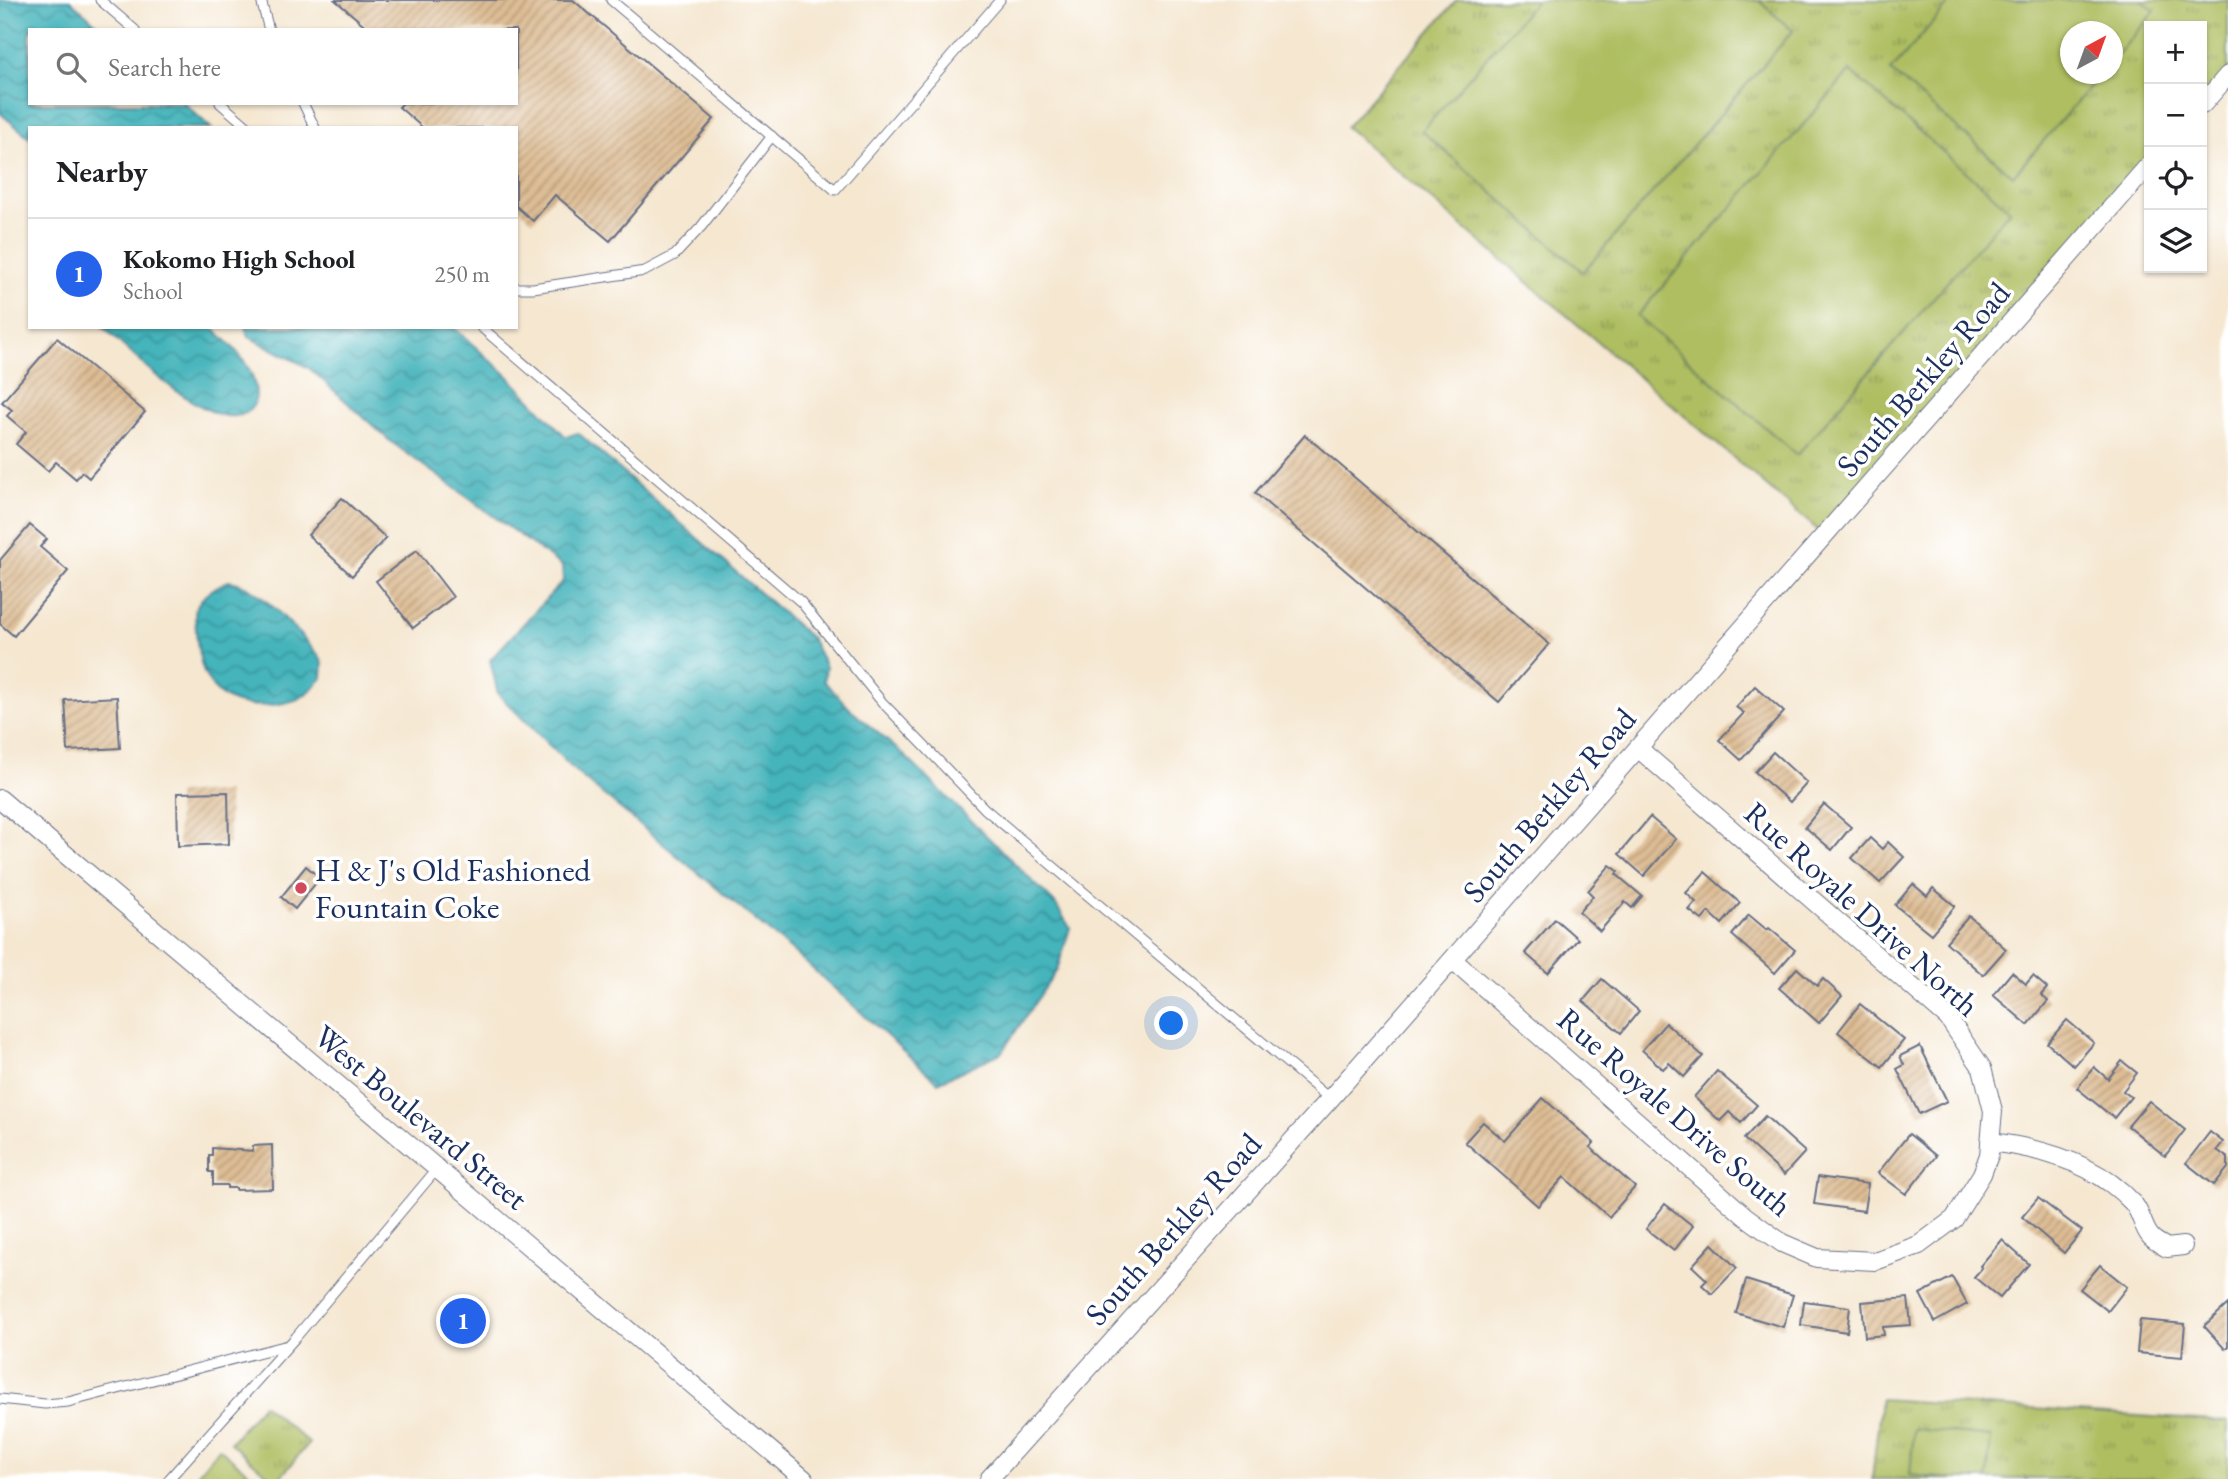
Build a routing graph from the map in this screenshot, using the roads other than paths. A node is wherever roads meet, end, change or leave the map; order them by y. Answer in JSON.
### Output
{"nodes":[{"id":1,"x":100,"y":0,"type":"edge"},
{"id":2,"x":261,"y":0,"type":"edge"},
{"id":3,"x":611,"y":0,"type":"edge"},
{"id":4,"x":1000,"y":0,"type":"edge"},
{"id":5,"x":133,"y":28,"type":"edge"},
{"id":6,"x":268,"y":28,"type":"edge"},
{"id":7,"x":2228,"y":75,"type":"edge"},
{"id":8,"x":2207,"y":99,"type":"edge"},
{"id":9,"x":222,"y":105,"type":"edge"},
{"id":10,"x":304,"y":105,"type":"edge"},
{"id":11,"x":247,"y":126,"type":"edge"},
{"id":12,"x":314,"y":126,"type":"edge"},
{"id":13,"x":772,"y":136,"type":"junction"},
{"id":14,"x":2144,"y":171,"type":"edge"},
{"id":15,"x":518,"y":288,"type":"edge"},
{"id":16,"x":483,"y":329,"type":"edge"},
{"id":17,"x":1638,"y":748,"type":"junction"},
{"id":18,"x":0,"y":799,"type":"edge"},
{"id":19,"x":1453,"y":960,"type":"junction"},
{"id":20,"x":1331,"y":1098,"type":"junction"},
{"id":21,"x":1990,"y":1142,"type":"junction"},
{"id":22,"x":436,"y":1170,"type":"junction"},
{"id":23,"x":1954,"y":1219,"type":"joint"},
{"id":24,"x":2183,"y":1246,"type":"dead end"},
{"id":25,"x":290,"y":1344,"type":"junction"},
{"id":26,"x":0,"y":1399,"type":"edge"},
{"id":27,"x":169,"y":1479,"type":"edge"},
{"id":28,"x":804,"y":1479,"type":"edge"},
{"id":29,"x":989,"y":1479,"type":"edge"}],
"edges":[{"from":1,"to":5,"type":"lane"},
{"from":2,"to":6,"type":"lane"},
{"from":3,"to":13,"type":"lane"},
{"from":4,"to":13,"type":"lane"},
{"from":7,"to":8,"type":"street"},
{"from":9,"to":11,"type":"lane"},
{"from":10,"to":12,"type":"lane"},
{"from":13,"to":15,"type":"lane"},
{"from":14,"to":17,"type":"street","name":"South Berkley Road"},
{"from":16,"to":20,"type":"lane"},
{"from":17,"to":19,"type":"street","name":"South Berkley Road"},
{"from":17,"to":21,"type":"street","name":"Rue Royale Drive North"},
{"from":18,"to":22,"type":"street","name":"West Boulevard Street"},
{"from":19,"to":20,"type":"street","name":"South Berkley Road"},
{"from":19,"to":23,"type":"street","name":"Rue Royale Drive South"},
{"from":20,"to":29,"type":"street","name":"South Berkley Road"},
{"from":21,"to":23,"type":"street","name":"Rue Royale Drive North"},
{"from":21,"to":24,"type":"street"},
{"from":22,"to":25,"type":"lane"},
{"from":22,"to":28,"type":"street","name":"West Boulevard Street"},
{"from":25,"to":26,"type":"lane"},
{"from":25,"to":27,"type":"lane"}]}
